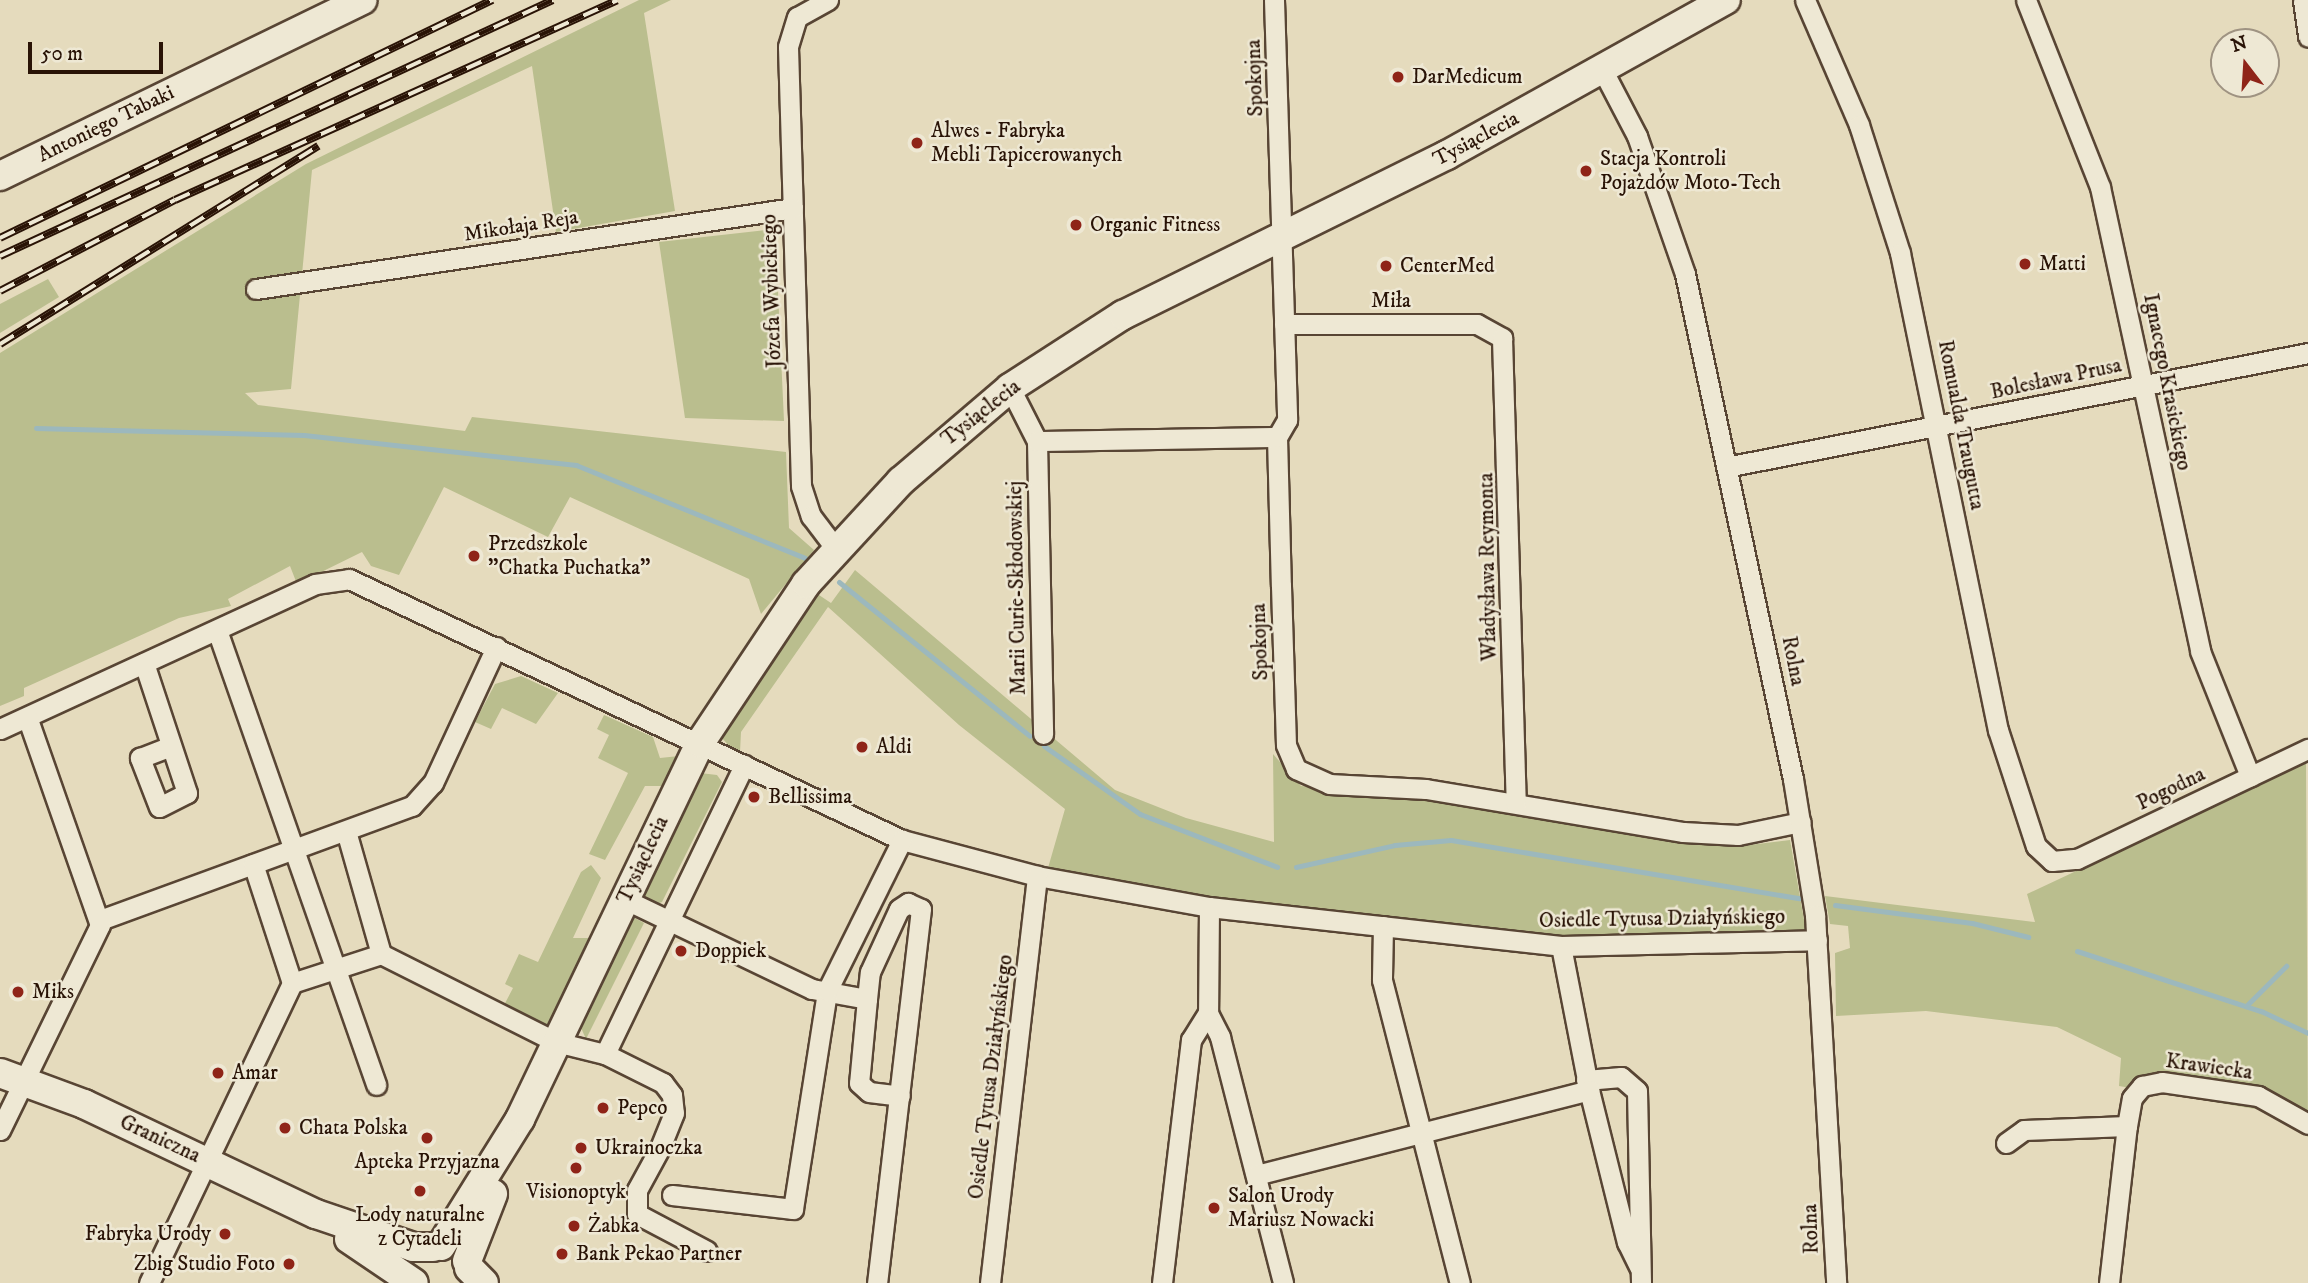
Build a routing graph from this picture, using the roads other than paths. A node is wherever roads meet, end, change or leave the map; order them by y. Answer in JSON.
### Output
{"nodes":[{"id":1,"x":363,"y":0,"type":"edge"},
{"id":2,"x":828,"y":0,"type":"edge"},
{"id":3,"x":1274,"y":0,"type":"edge"},
{"id":4,"x":1726,"y":0,"type":"edge"},
{"id":5,"x":1805,"y":0,"type":"edge"},
{"id":6,"x":2026,"y":0,"type":"edge"},
{"id":7,"x":2303,"y":0,"type":"edge"},
{"id":8,"x":2308,"y":37,"type":"edge"},
{"id":9,"x":1602,"y":69,"type":"junction"},
{"id":10,"x":0,"y":176,"type":"edge"},
{"id":11,"x":793,"y":208,"type":"junction"},
{"id":12,"x":1282,"y":237,"type":"junction"},
{"id":13,"x":256,"y":289,"type":"dead end"},
{"id":14,"x":1284,"y":324,"type":"junction"},
{"id":15,"x":1496,"y":331,"type":"joint"},
{"id":16,"x":2308,"y":353,"type":"edge"},
{"id":17,"x":2144,"y":384,"type":"junction"},
{"id":18,"x":1010,"y":388,"type":"junction"},
{"id":19,"x":1938,"y":426,"type":"junction"},
{"id":20,"x":1278,"y":438,"type":"junction"},
{"id":21,"x":1037,"y":441,"type":"junction"},
{"id":22,"x":1731,"y":466,"type":"junction"},
{"id":23,"x":836,"y":549,"type":"junction"},
{"id":24,"x":217,"y":630,"type":"junction"},
{"id":25,"x":496,"y":647,"type":"junction"},
{"id":26,"x":144,"y":663,"type":"junction"},
{"id":27,"x":27,"y":717,"type":"junction"},
{"id":28,"x":0,"y":729,"type":"edge"},
{"id":29,"x":1043,"y":734,"type":"dead end"},
{"id":30,"x":699,"y":743,"type":"junction"},
{"id":31,"x":171,"y":746,"type":"dead end"},
{"id":32,"x":2308,"y":749,"type":"edge"},
{"id":33,"x":744,"y":765,"type":"junction"},
{"id":34,"x":2250,"y":776,"type":"junction"},
{"id":35,"x":1516,"y":803,"type":"junction"},
{"id":36,"x":1801,"y":822,"type":"junction"},
{"id":37,"x":346,"y":831,"type":"junction"},
{"id":38,"x":902,"y":840,"type":"junction"},
{"id":39,"x":298,"y":848,"type":"junction"},
{"id":40,"x":2052,"y":861,"type":"joint"},
{"id":41,"x":253,"y":864,"type":"junction"},
{"id":42,"x":1037,"y":876,"type":"junction"},
{"id":43,"x":624,"y":899,"type":"junction"},
{"id":44,"x":1209,"y":906,"type":"junction"},
{"id":45,"x":100,"y":920,"type":"junction"},
{"id":46,"x":669,"y":921,"type":"junction"},
{"id":47,"x":1384,"y":926,"type":"junction"},
{"id":48,"x":1817,"y":940,"type":"junction"},
{"id":49,"x":1560,"y":946,"type":"junction"},
{"id":50,"x":381,"y":954,"type":"junction"},
{"id":51,"x":337,"y":968,"type":"junction"},
{"id":52,"x":292,"y":983,"type":"junction"},
{"id":53,"x":827,"y":991,"type":"junction"},
{"id":54,"x":867,"y":999,"type":"junction"},
{"id":55,"x":1208,"y":1013,"type":"junction"},
{"id":56,"x":556,"y":1042,"type":"junction"},
{"id":57,"x":605,"y":1054,"type":"junction"},
{"id":58,"x":12,"y":1077,"type":"edge"},
{"id":59,"x":376,"y":1085,"type":"dead end"},
{"id":60,"x":1588,"y":1085,"type":"junction"},
{"id":61,"x":900,"y":1096,"type":"junction"},
{"id":62,"x":520,"y":1119,"type":"junction"},
{"id":63,"x":2308,"y":1124,"type":"edge"},
{"id":64,"x":2127,"y":1126,"type":"junction"},
{"id":65,"x":0,"y":1130,"type":"edge"},
{"id":66,"x":1422,"y":1132,"type":"junction"},
{"id":67,"x":2006,"y":1143,"type":"dead end"},
{"id":68,"x":207,"y":1162,"type":"junction"},
{"id":69,"x":1256,"y":1175,"type":"junction"},
{"id":70,"x":672,"y":1195,"type":"dead end"},
{"id":71,"x":316,"y":1214,"type":"junction"},
{"id":72,"x":437,"y":1247,"type":"junction"},
{"id":73,"x":708,"y":1251,"type":"dead end"},
{"id":74,"x":472,"y":1274,"type":"edge"},
{"id":75,"x":1640,"y":1275,"type":"edge"},
{"id":76,"x":149,"y":1283,"type":"edge"},
{"id":77,"x":414,"y":1283,"type":"edge"},
{"id":78,"x":877,"y":1283,"type":"edge"},
{"id":79,"x":990,"y":1283,"type":"edge"},
{"id":80,"x":1162,"y":1283,"type":"edge"},
{"id":81,"x":1283,"y":1283,"type":"edge"},
{"id":82,"x":1460,"y":1283,"type":"edge"},
{"id":83,"x":1836,"y":1283,"type":"edge"},
{"id":84,"x":2109,"y":1283,"type":"edge"}],
"edges":[{"from":1,"to":10,"type":"street","name":"Antoniego Tabaki"},
{"from":2,"to":11,"type":"street","name":"Józefa Wybickiego"},
{"from":3,"to":12,"type":"street","name":"Spokojna"},
{"from":4,"to":9,"type":"street","name":"Tysiąclecia"},
{"from":5,"to":19,"type":"street","name":"Romualda Traugutta"},
{"from":6,"to":17,"type":"street","name":"Ignacego Krasickiego"},
{"from":7,"to":8,"type":"street"},
{"from":9,"to":12,"type":"street","name":"Tysiąclecia"},
{"from":9,"to":22,"type":"street","name":"Rolna"},
{"from":11,"to":13,"type":"street","name":"Mikołaja Reja"},
{"from":11,"to":23,"type":"street","name":"Józefa Wybickiego"},
{"from":12,"to":14,"type":"street","name":"Spokojna"},
{"from":12,"to":18,"type":"street","name":"Tysiąclecia"},
{"from":14,"to":15,"type":"street","name":"Miła"},
{"from":14,"to":20,"type":"street","name":"Spokojna"},
{"from":15,"to":35,"type":"street","name":"Władysława Reymonta"},
{"from":16,"to":17,"type":"street","name":"Bolesława Prusa"},
{"from":17,"to":19,"type":"street","name":"Bolesława Prusa"},
{"from":17,"to":34,"type":"street","name":"Ignacego Krasickiego"},
{"from":18,"to":21,"type":"street","name":"Marii Curie-Skłodowskiej"},
{"from":18,"to":23,"type":"street","name":"Tysiąclecia"},
{"from":19,"to":22,"type":"street","name":"Bolesława Prusa"},
{"from":19,"to":40,"type":"street","name":"Romualda Traugutta"},
{"from":20,"to":21,"type":"street"},
{"from":20,"to":35,"type":"street","name":"Spokojna"},
{"from":21,"to":29,"type":"street","name":"Marii Curie-Skłodowskiej"},
{"from":22,"to":36,"type":"street","name":"Rolna"},
{"from":23,"to":30,"type":"street","name":"Tysiąclecia"},
{"from":24,"to":25,"type":"street","name":"Osiedle Tytusa Działyńskiego"},
{"from":24,"to":26,"type":"street","name":"Osiedle Tytusa Działyńskiego"},
{"from":24,"to":39,"type":"street"},
{"from":25,"to":30,"type":"street","name":"Osiedle Tytusa Działyńskiego"},
{"from":25,"to":37,"type":"street"},
{"from":26,"to":27,"type":"street","name":"Osiedle Tytusa Działyńskiego"},
{"from":26,"to":31,"type":"street"},
{"from":27,"to":28,"type":"street","name":"Osiedle Tytusa Działyńskiego"},
{"from":27,"to":45,"type":"street"},
{"from":30,"to":33,"type":"street","name":"Osiedle Tytusa Działyńskiego"},
{"from":30,"to":43,"type":"street","name":"Tysiąclecia"},
{"from":32,"to":34,"type":"street","name":"Pogodna"},
{"from":33,"to":38,"type":"street","name":"Osiedle Tytusa Działyńskiego"},
{"from":33,"to":46,"type":"street"},
{"from":34,"to":40,"type":"street","name":"Pogodna"},
{"from":35,"to":36,"type":"street","name":"Spokojna"},
{"from":36,"to":48,"type":"street","name":"Rolna"},
{"from":37,"to":39,"type":"street"},
{"from":37,"to":50,"type":"street"},
{"from":38,"to":42,"type":"street","name":"Osiedle Tytusa Działyńskiego"},
{"from":38,"to":53,"type":"street"},
{"from":39,"to":41,"type":"street"},
{"from":39,"to":51,"type":"street"},
{"from":41,"to":45,"type":"street"},
{"from":41,"to":52,"type":"street"},
{"from":42,"to":44,"type":"street","name":"Osiedle Tytusa Działyńskiego"},
{"from":42,"to":79,"type":"street","name":"Osiedle Tytusa Działyńskiego"},
{"from":43,"to":46,"type":"street"},
{"from":43,"to":56,"type":"street","name":"Tysiąclecia"},
{"from":44,"to":47,"type":"street","name":"Osiedle Tytusa Działyńskiego"},
{"from":44,"to":55,"type":"street"},
{"from":45,"to":58,"type":"street"},
{"from":46,"to":53,"type":"street"},
{"from":46,"to":57,"type":"street"},
{"from":47,"to":49,"type":"street","name":"Osiedle Tytusa Działyńskiego"},
{"from":47,"to":66,"type":"street"},
{"from":48,"to":49,"type":"street","name":"Osiedle Tytusa Działyńskiego"},
{"from":48,"to":83,"type":"street","name":"Rolna"},
{"from":49,"to":60,"type":"street"},
{"from":50,"to":51,"type":"street"},
{"from":50,"to":56,"type":"street"},
{"from":51,"to":52,"type":"street"},
{"from":51,"to":59,"type":"street"},
{"from":52,"to":68,"type":"street"},
{"from":53,"to":54,"type":"street"},
{"from":53,"to":70,"type":"street"},
{"from":54,"to":61,"type":"street"},
{"from":54,"to":61,"type":"street"},
{"from":55,"to":69,"type":"street"},
{"from":55,"to":80,"type":"street"},
{"from":56,"to":57,"type":"street"},
{"from":56,"to":62,"type":"street","name":"Tysiąclecia"},
{"from":57,"to":73,"type":"street"},
{"from":58,"to":65,"type":"street"},
{"from":58,"to":68,"type":"street","name":"Graniczna"},
{"from":60,"to":66,"type":"street"},
{"from":60,"to":75,"type":"street"},
{"from":60,"to":75,"type":"street"},
{"from":61,"to":78,"type":"street"},
{"from":62,"to":72,"type":"street","name":"Tysiąclecia"},
{"from":62,"to":74,"type":"street","name":"Tysiąclecia"},
{"from":63,"to":64,"type":"street","name":"Krawiecka"},
{"from":64,"to":67,"type":"street"},
{"from":64,"to":84,"type":"street","name":"Krawiecka"},
{"from":66,"to":69,"type":"street"},
{"from":66,"to":82,"type":"street"},
{"from":68,"to":71,"type":"street","name":"Graniczna"},
{"from":68,"to":76,"type":"street"},
{"from":69,"to":81,"type":"street"},
{"from":71,"to":72,"type":"street","name":"Graniczna"},
{"from":71,"to":77,"type":"street","name":"Graniczna"},
{"from":72,"to":74,"type":"street"},
{"from":72,"to":77,"type":"street","name":"Tysiąclecia"}]}
